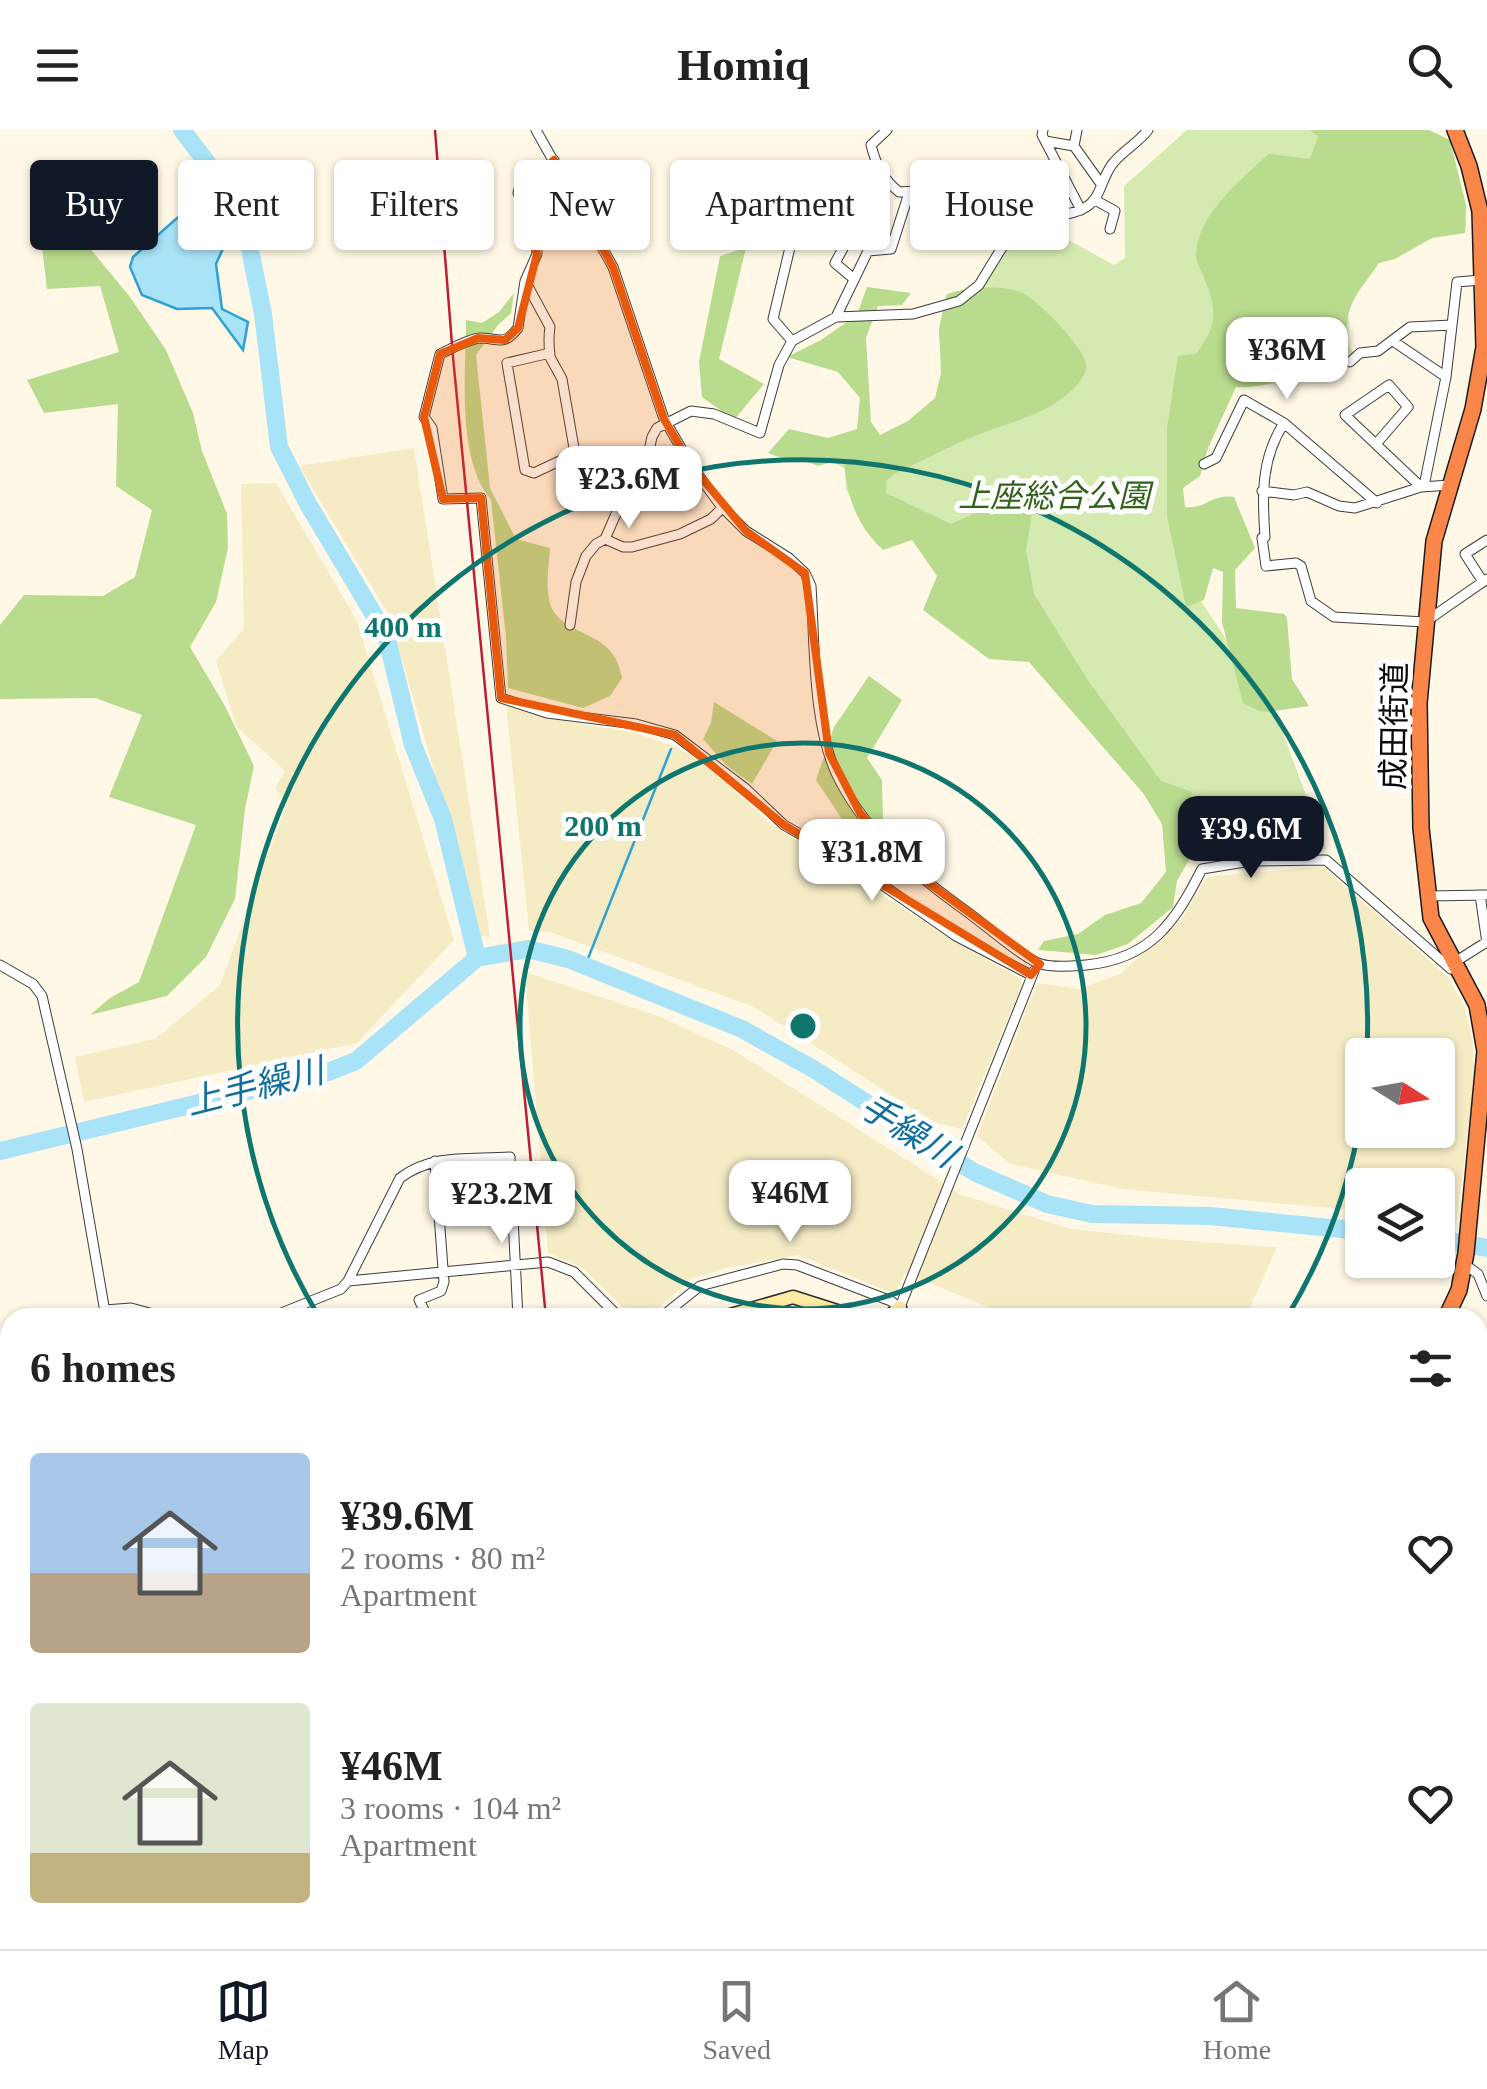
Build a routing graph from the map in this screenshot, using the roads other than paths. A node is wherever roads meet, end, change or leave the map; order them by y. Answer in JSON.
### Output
{"nodes":[{"id":1,"x":536,"y":130,"type":"edge"},
{"id":2,"x":888,"y":130,"type":"edge"},
{"id":3,"x":1077,"y":130,"type":"edge"},
{"id":4,"x":1148,"y":130,"type":"edge"},
{"id":5,"x":1454,"y":130,"type":"edge"},
{"id":6,"x":1044,"y":135,"type":"edge"},
{"id":7,"x":1074,"y":146,"type":"junction"},
{"id":8,"x":554,"y":160,"type":"edge"},
{"id":9,"x":1101,"y":184,"type":"junction"},
{"id":10,"x":909,"y":193,"type":"joint"},
{"id":11,"x":1095,"y":200,"type":"junction"},
{"id":12,"x":1081,"y":210,"type":"junction"},
{"id":13,"x":1069,"y":212,"type":"edge"},
{"id":14,"x":1110,"y":229,"type":"dead end"},
{"id":15,"x":537,"y":250,"type":"edge"},
{"id":16,"x":604,"y":250,"type":"edge"},
{"id":17,"x":999,"y":250,"type":"edge"},
{"id":18,"x":854,"y":279,"type":"junction"},
{"id":19,"x":1482,"y":280,"type":"junction"},
{"id":20,"x":524,"y":282,"type":"junction"},
{"id":21,"x":836,"y":316,"type":"junction"},
{"id":22,"x":1452,"y":325,"type":"junction"},
{"id":23,"x":792,"y":340,"type":"junction"},
{"id":24,"x":1393,"y":341,"type":"junction"},
{"id":25,"x":1485,"y":347,"type":"edge"},
{"id":26,"x":550,"y":353,"type":"junction"},
{"id":27,"x":1350,"y":362,"type":"dead end"},
{"id":28,"x":1446,"y":377,"type":"junction"},
{"id":29,"x":665,"y":422,"type":"junction"},
{"id":30,"x":1284,"y":422,"type":"junction"},
{"id":31,"x":1376,"y":444,"type":"junction"},
{"id":32,"x":1204,"y":464,"type":"dead end"},
{"id":33,"x":1450,"y":485,"type":"junction"},
{"id":34,"x":1423,"y":486,"type":"junction"},
{"id":35,"x":1262,"y":491,"type":"junction"},
{"id":36,"x":1377,"y":502,"type":"junction"},
{"id":37,"x":722,"y":507,"type":"junction"},
{"id":38,"x":605,"y":539,"type":"junction"},
{"id":39,"x":1487,"y":540,"type":"edge"},
{"id":40,"x":1485,"y":580,"type":"edge"},
{"id":41,"x":1425,"y":622,"type":"junction"},
{"id":42,"x":570,"y":625,"type":"dead end"},
{"id":43,"x":1483,"y":895,"type":"edge"},
{"id":44,"x":1426,"y":896,"type":"junction"},
{"id":45,"x":1486,"y":943,"type":"edge"},
{"id":46,"x":1040,"y":964,"type":"junction"},
{"id":47,"x":1456,"y":964,"type":"junction"},
{"id":48,"x":0,"y":965,"type":"edge"},
{"id":49,"x":1031,"y":974,"type":"junction"},
{"id":50,"x":1484,"y":1021,"type":"edge"},
{"id":51,"x":435,"y":1161,"type":"junction"},
{"id":52,"x":1465,"y":1259,"type":"junction"},
{"id":53,"x":515,"y":1264,"type":"junction"},
{"id":54,"x":442,"y":1270,"type":"junction"},
{"id":55,"x":348,"y":1281,"type":"junction"},
{"id":56,"x":1487,"y":1296,"type":"edge"},
{"id":57,"x":900,"y":1307,"type":"joint"},
{"id":58,"x":105,"y":1308,"type":"edge"},
{"id":59,"x":297,"y":1308,"type":"edge"},
{"id":60,"x":421,"y":1308,"type":"edge"},
{"id":61,"x":517,"y":1308,"type":"edge"},
{"id":62,"x":612,"y":1308,"type":"edge"},
{"id":63,"x":676,"y":1308,"type":"edge"},
{"id":64,"x":755,"y":1308,"type":"edge"},
{"id":65,"x":828,"y":1308,"type":"edge"},
{"id":66,"x":1451,"y":1308,"type":"edge"}],
"edges":[{"from":1,"to":8,"type":"street"},
{"from":2,"to":10,"type":"street"},
{"from":3,"to":7,"type":"street"},
{"from":4,"to":9,"type":"street"},
{"from":5,"to":19,"type":"highway","name":"成田街道"},
{"from":6,"to":7,"type":"street"},
{"from":6,"to":12,"type":"street"},
{"from":7,"to":9,"type":"street"},
{"from":9,"to":11,"type":"street"},
{"from":10,"to":18,"type":"street"},
{"from":11,"to":12,"type":"street"},
{"from":11,"to":14,"type":"street"},
{"from":12,"to":13,"type":"street"},
{"from":15,"to":20,"type":"street"},
{"from":16,"to":29,"type":"street"},
{"from":17,"to":21,"type":"street"},
{"from":18,"to":21,"type":"street"},
{"from":18,"to":23,"type":"street"},
{"from":19,"to":22,"type":"street"},
{"from":19,"to":25,"type":"highway","name":"成田街道"},
{"from":20,"to":26,"type":"street"},
{"from":20,"to":49,"type":"street"},
{"from":21,"to":23,"type":"street"},
{"from":22,"to":24,"type":"street"},
{"from":22,"to":28,"type":"street"},
{"from":23,"to":29,"type":"street"},
{"from":24,"to":27,"type":"street"},
{"from":24,"to":28,"type":"street"},
{"from":25,"to":33,"type":"highway","name":"成田街道"},
{"from":26,"to":26,"type":"street"},
{"from":28,"to":34,"type":"street"},
{"from":29,"to":37,"type":"street"},
{"from":29,"to":38,"type":"street"},
{"from":30,"to":32,"type":"street"},
{"from":30,"to":35,"type":"street"},
{"from":30,"to":36,"type":"street"},
{"from":31,"to":31,"type":"street"},
{"from":31,"to":34,"type":"street"},
{"from":33,"to":34,"type":"street"},
{"from":33,"to":41,"type":"highway","name":"成田街道"},
{"from":34,"to":36,"type":"street"},
{"from":35,"to":36,"type":"street"},
{"from":35,"to":41,"type":"street"},
{"from":37,"to":38,"type":"street"},
{"from":37,"to":46,"type":"street"},
{"from":38,"to":42,"type":"street"},
{"from":39,"to":40,"type":"street"},
{"from":40,"to":41,"type":"street"},
{"from":41,"to":44,"type":"highway","name":"成田街道"},
{"from":43,"to":44,"type":"street"},
{"from":43,"to":45,"type":"street"},
{"from":44,"to":47,"type":"highway","name":"成田街道"},
{"from":45,"to":47,"type":"street"},
{"from":46,"to":47,"type":"street"},
{"from":46,"to":49,"type":"street"},
{"from":47,"to":50,"type":"highway","name":"成田街道"},
{"from":48,"to":58,"type":"street"},
{"from":49,"to":57,"type":"street"},
{"from":50,"to":52,"type":"highway","name":"成田街道"},
{"from":51,"to":53,"type":"street"},
{"from":51,"to":54,"type":"street"},
{"from":51,"to":55,"type":"street"},
{"from":52,"to":56,"type":"street"},
{"from":52,"to":66,"type":"highway","name":"成田街道"},
{"from":53,"to":54,"type":"street"},
{"from":53,"to":61,"type":"street"},
{"from":53,"to":62,"type":"street"},
{"from":54,"to":55,"type":"street"},
{"from":54,"to":60,"type":"street"},
{"from":55,"to":59,"type":"street"},
{"from":57,"to":63,"type":"street"},
{"from":64,"to":65,"type":"street"}]}
